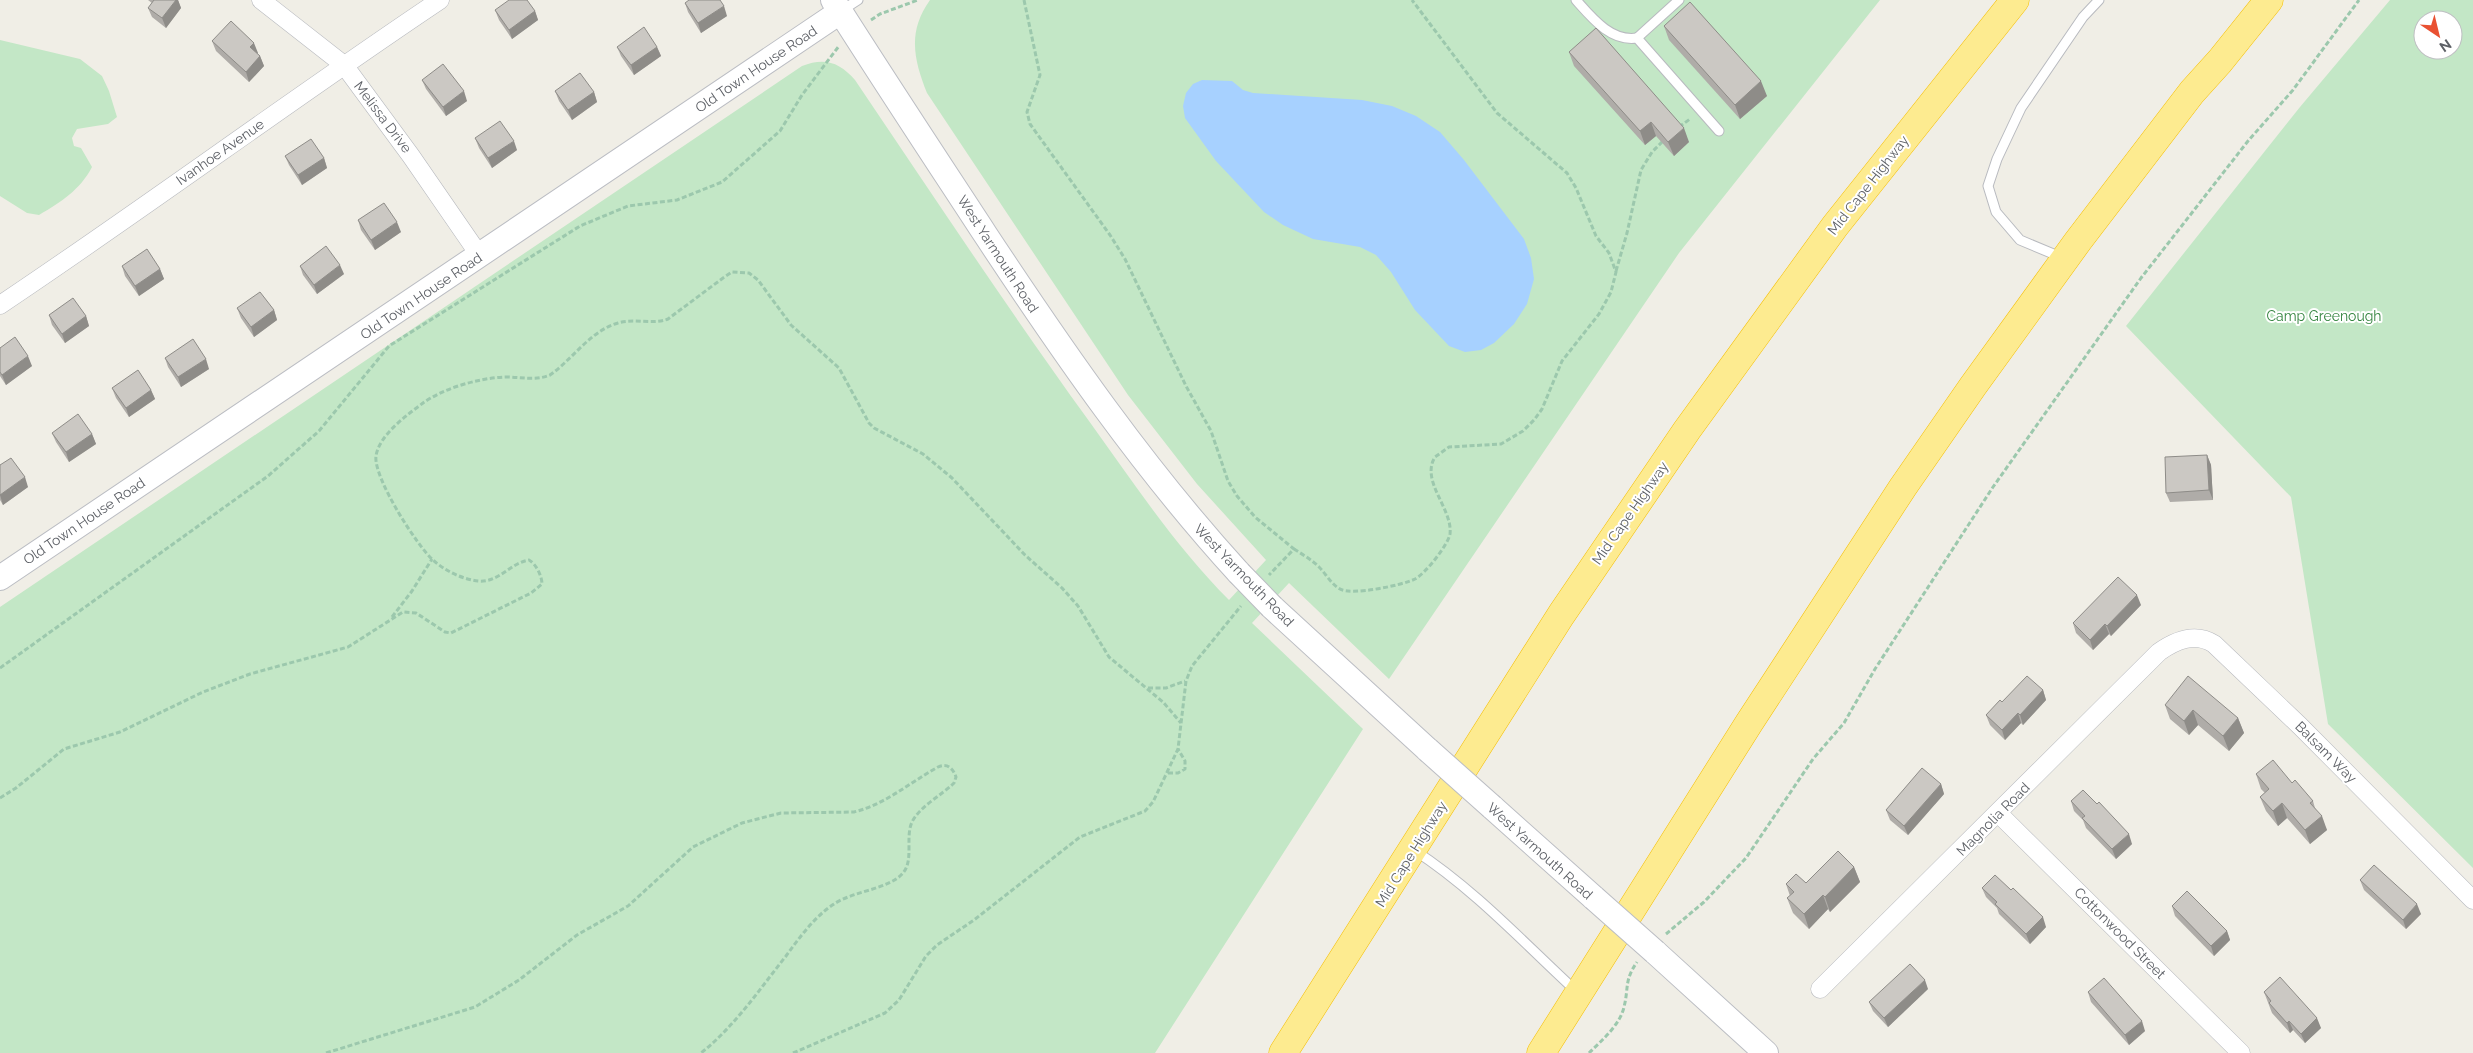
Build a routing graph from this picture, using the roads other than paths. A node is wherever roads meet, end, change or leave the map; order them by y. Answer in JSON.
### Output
{"nodes":[{"id":1,"x":261,"y":0,"type":"edge"},
{"id":2,"x":440,"y":0,"type":"edge"},
{"id":3,"x":1576,"y":0,"type":"edge"},
{"id":4,"x":1679,"y":0,"type":"edge"},
{"id":5,"x":2015,"y":0,"type":"edge"},
{"id":6,"x":2099,"y":0,"type":"edge"},
{"id":7,"x":2269,"y":0,"type":"edge"},
{"id":8,"x":844,"y":4,"type":"edge"},
{"id":9,"x":1637,"y":38,"type":"junction"},
{"id":10,"x":344,"y":64,"type":"junction"},
{"id":11,"x":1718,"y":131,"type":"dead end"},
{"id":12,"x":480,"y":256,"type":"junction"},
{"id":13,"x":2066,"y":258,"type":"junction"},
{"id":14,"x":0,"y":305,"type":"edge"},
{"id":15,"x":0,"y":578,"type":"edge"},
{"id":16,"x":2164,"y":648,"type":"joint"},
{"id":17,"x":1998,"y":814,"type":"junction"},
{"id":18,"x":1414,"y":850,"type":"junction"},
{"id":19,"x":2473,"y":900,"type":"edge"},
{"id":20,"x":1820,"y":989,"type":"dead end"},
{"id":21,"x":1579,"y":994,"type":"junction"},
{"id":22,"x":1283,"y":1053,"type":"edge"},
{"id":23,"x":1540,"y":1053,"type":"edge"},
{"id":24,"x":1766,"y":1053,"type":"edge"},
{"id":25,"x":2241,"y":1053,"type":"edge"}],
"edges":[{"from":1,"to":10,"type":"street","name":"Melissa Drive"},
{"from":2,"to":10,"type":"street","name":"Ivanhoe Avenue"},
{"from":3,"to":9,"type":"lane"},
{"from":4,"to":9,"type":"lane"},
{"from":5,"to":18,"type":"highway","name":"Mid Cape Highway"},
{"from":6,"to":13,"type":"lane"},
{"from":7,"to":13,"type":"highway"},
{"from":8,"to":12,"type":"main road","name":"Old Town House Road"},
{"from":8,"to":24,"type":"main road","name":"West Yarmouth Road","bridge":true},
{"from":9,"to":11,"type":"lane"},
{"from":10,"to":12,"type":"street","name":"Melissa Drive"},
{"from":10,"to":14,"type":"street","name":"Ivanhoe Avenue"},
{"from":12,"to":15,"type":"main road","name":"Old Town House Road"},
{"from":13,"to":21,"type":"highway"},
{"from":16,"to":17,"type":"street","name":"Magnolia Road"},
{"from":16,"to":19,"type":"street","name":"Balsam Way"},
{"from":17,"to":20,"type":"street","name":"Magnolia Road"},
{"from":17,"to":25,"type":"street","name":"Cottonwood Street"},
{"from":18,"to":21,"type":"lane"},
{"from":18,"to":22,"type":"highway","name":"Mid Cape Highway"},
{"from":21,"to":23,"type":"highway"}]}
